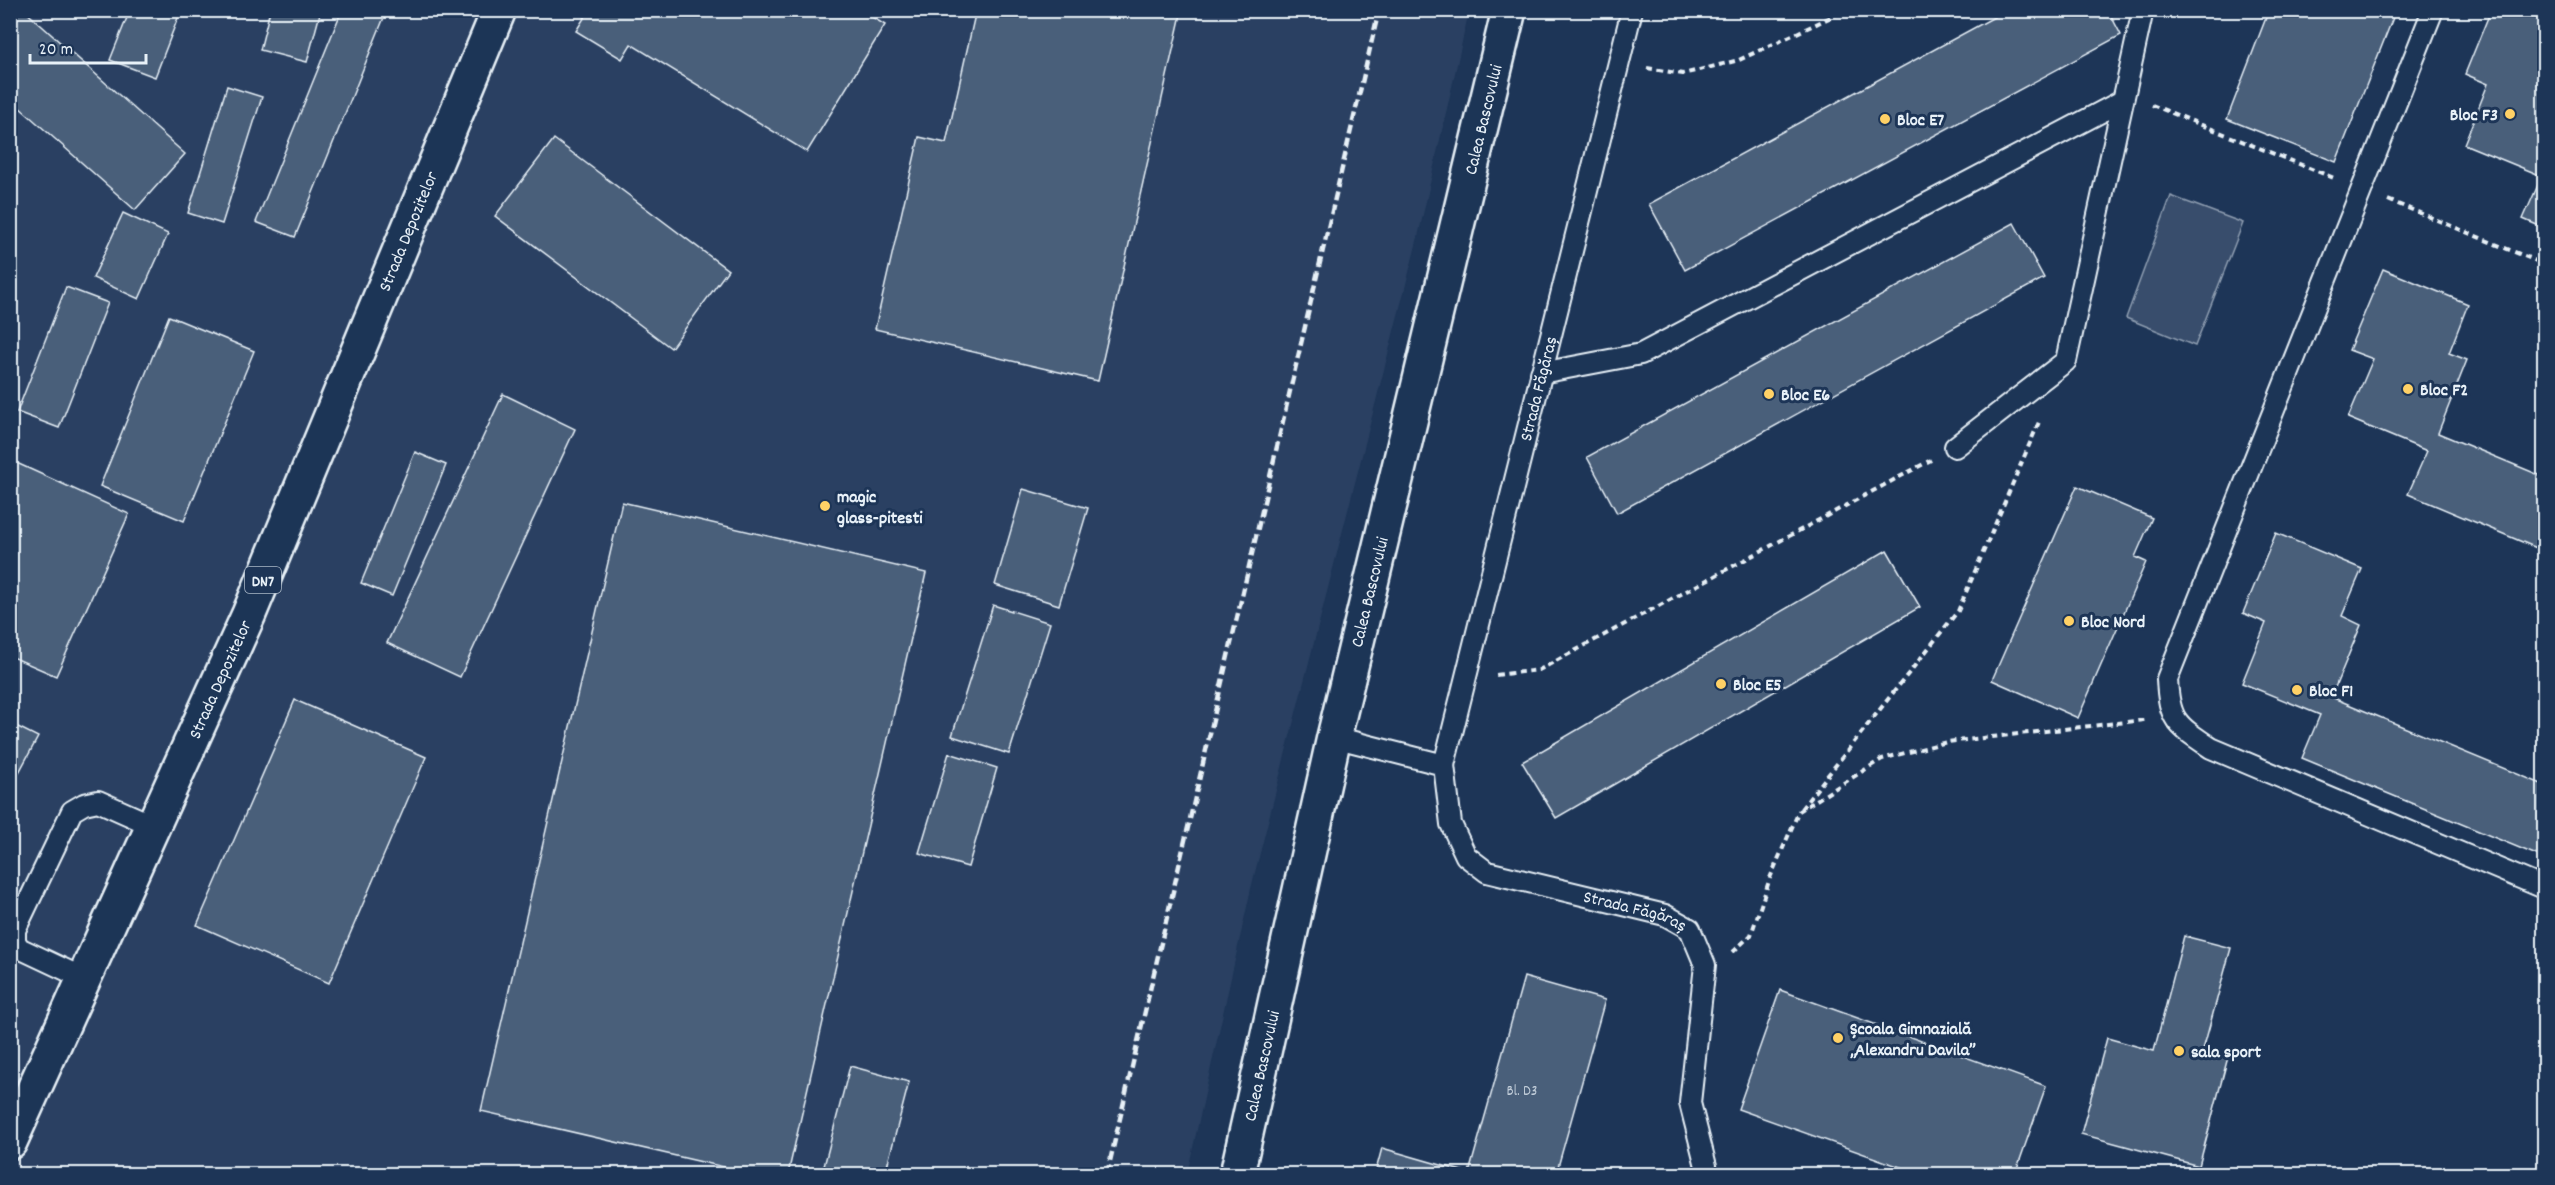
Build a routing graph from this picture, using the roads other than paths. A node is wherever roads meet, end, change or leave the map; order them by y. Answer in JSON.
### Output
{"nodes":[{"id":1,"x":499,"y":10,"type":"edge"},
{"id":2,"x":1509,"y":10,"type":"edge"},
{"id":3,"x":1632,"y":10,"type":"edge"},
{"id":4,"x":2143,"y":10,"type":"edge"},
{"id":5,"x":2433,"y":10,"type":"edge"},
{"id":6,"x":2122,"y":97,"type":"junction"},
{"id":7,"x":1541,"y":372,"type":"junction"},
{"id":8,"x":1955,"y":447,"type":"road end"},
{"id":9,"x":1334,"y":737,"type":"junction"},
{"id":10,"x":1444,"y":765,"type":"junction"},
{"id":11,"x":154,"y":826,"type":"junction"},
{"id":12,"x":2544,"y":888,"type":"edge"},
{"id":13,"x":85,"y":979,"type":"junction"},
{"id":14,"x":10,"y":1142,"type":"edge"},
{"id":15,"x":1237,"y":1174,"type":"edge"},
{"id":16,"x":1708,"y":1174,"type":"edge"}],
"edges":[{"from":1,"to":11,"type":"main road","name":"Strada Depozitelor","number":"DN7"},
{"from":2,"to":9,"type":"main road","name":"Calea Bascovului"},
{"from":3,"to":7,"type":"lane","name":"Strada Făgăraș"},
{"from":4,"to":6,"type":"lane"},
{"from":5,"to":12,"type":"lane"},
{"from":6,"to":7,"type":"lane"},
{"from":6,"to":8,"type":"lane"},
{"from":7,"to":10,"type":"lane","name":"Strada Făgăraș"},
{"from":9,"to":10,"type":"lane"},
{"from":9,"to":15,"type":"main road","name":"Calea Bascovului"},
{"from":10,"to":16,"type":"lane","name":"Strada Făgăraș"},
{"from":11,"to":13,"type":"main road","name":"Strada Depozitelor","number":"DN7"},
{"from":11,"to":13,"type":"lane"},
{"from":13,"to":14,"type":"main road","name":"Strada Depozitelor","number":"DN7"}]}
